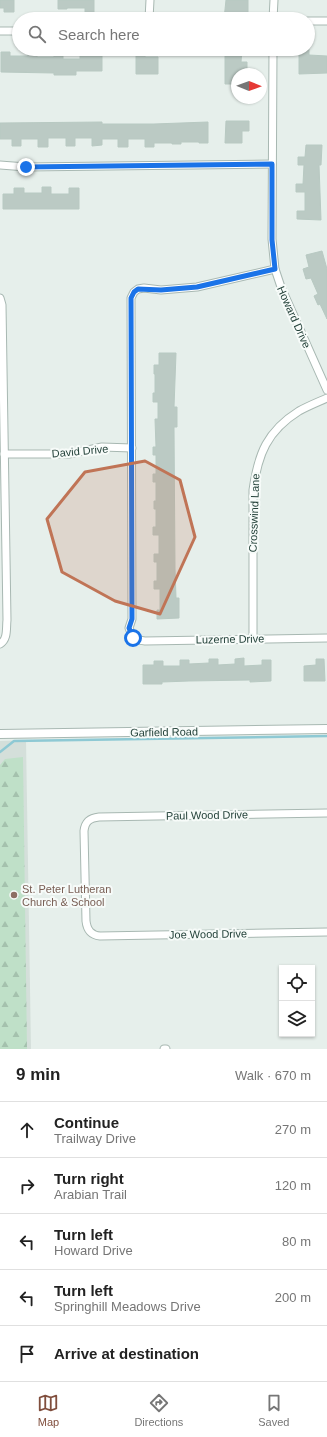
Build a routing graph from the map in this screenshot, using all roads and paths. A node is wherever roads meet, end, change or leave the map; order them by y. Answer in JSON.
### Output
{"nodes":[{"id":1,"x":150,"y":0,"type":"edge"},
{"id":2,"x":274,"y":0,"type":"edge"},
{"id":3,"x":149,"y":12,"type":"edge"},
{"id":4,"x":273,"y":12,"type":"edge"},
{"id":5,"x":327,"y":21,"type":"edge"},
{"id":6,"x":315,"y":22,"type":"edge"},
{"id":7,"x":0,"y":31,"type":"edge"},
{"id":8,"x":12,"y":31,"type":"edge"},
{"id":9,"x":273,"y":56,"type":"edge"},
{"id":10,"x":272,"y":164,"type":"junction"},
{"id":11,"x":0,"y":165,"type":"edge"},
{"id":12,"x":275,"y":269,"type":"junction"},
{"id":13,"x":0,"y":298,"type":"edge"},
{"id":14,"x":327,"y":390,"type":"edge"},
{"id":15,"x":327,"y":398,"type":"edge"},
{"id":16,"x":132,"y":448,"type":"junction"},
{"id":17,"x":4,"y":454,"type":"junction"},
{"id":18,"x":3,"y":528,"type":"edge"},
{"id":19,"x":253,"y":638,"type":"junction"},
{"id":20,"x":327,"y":638,"type":"edge"},
{"id":21,"x":2,"y":643,"type":"edge"},
{"id":22,"x":327,"y":729,"type":"edge"},
{"id":23,"x":0,"y":734,"type":"edge"},
{"id":24,"x":327,"y":813,"type":"edge"},
{"id":25,"x":90,"y":932,"type":"joint"},
{"id":26,"x":327,"y":932,"type":"edge"}],
"edges":[{"from":1,"to":3,"type":"street"},
{"from":2,"to":4,"type":"street"},
{"from":5,"to":6,"type":"street"},
{"from":7,"to":8,"type":"street"},
{"from":9,"to":10,"type":"street","name":"Howard Drive"},
{"from":10,"to":11,"type":"street"},
{"from":10,"to":12,"type":"street","name":"Howard Drive"},
{"from":12,"to":14,"type":"street","name":"Howard Drive"},
{"from":12,"to":16,"type":"street"},
{"from":13,"to":17,"type":"street"},
{"from":15,"to":19,"type":"street","name":"Crosswind Lane"},
{"from":16,"to":17,"type":"street","name":"David Drive"},
{"from":16,"to":19,"type":"street","name":"Luzerne Drive"},
{"from":17,"to":18,"type":"street"},
{"from":18,"to":21,"type":"street"},
{"from":19,"to":20,"type":"street","name":"Luzerne Drive"},
{"from":22,"to":23,"type":"street","name":"Garfield Road"},
{"from":24,"to":25,"type":"street","name":"Paul Wood Drive"},
{"from":25,"to":26,"type":"street","name":"Joe Wood Drive"}]}
